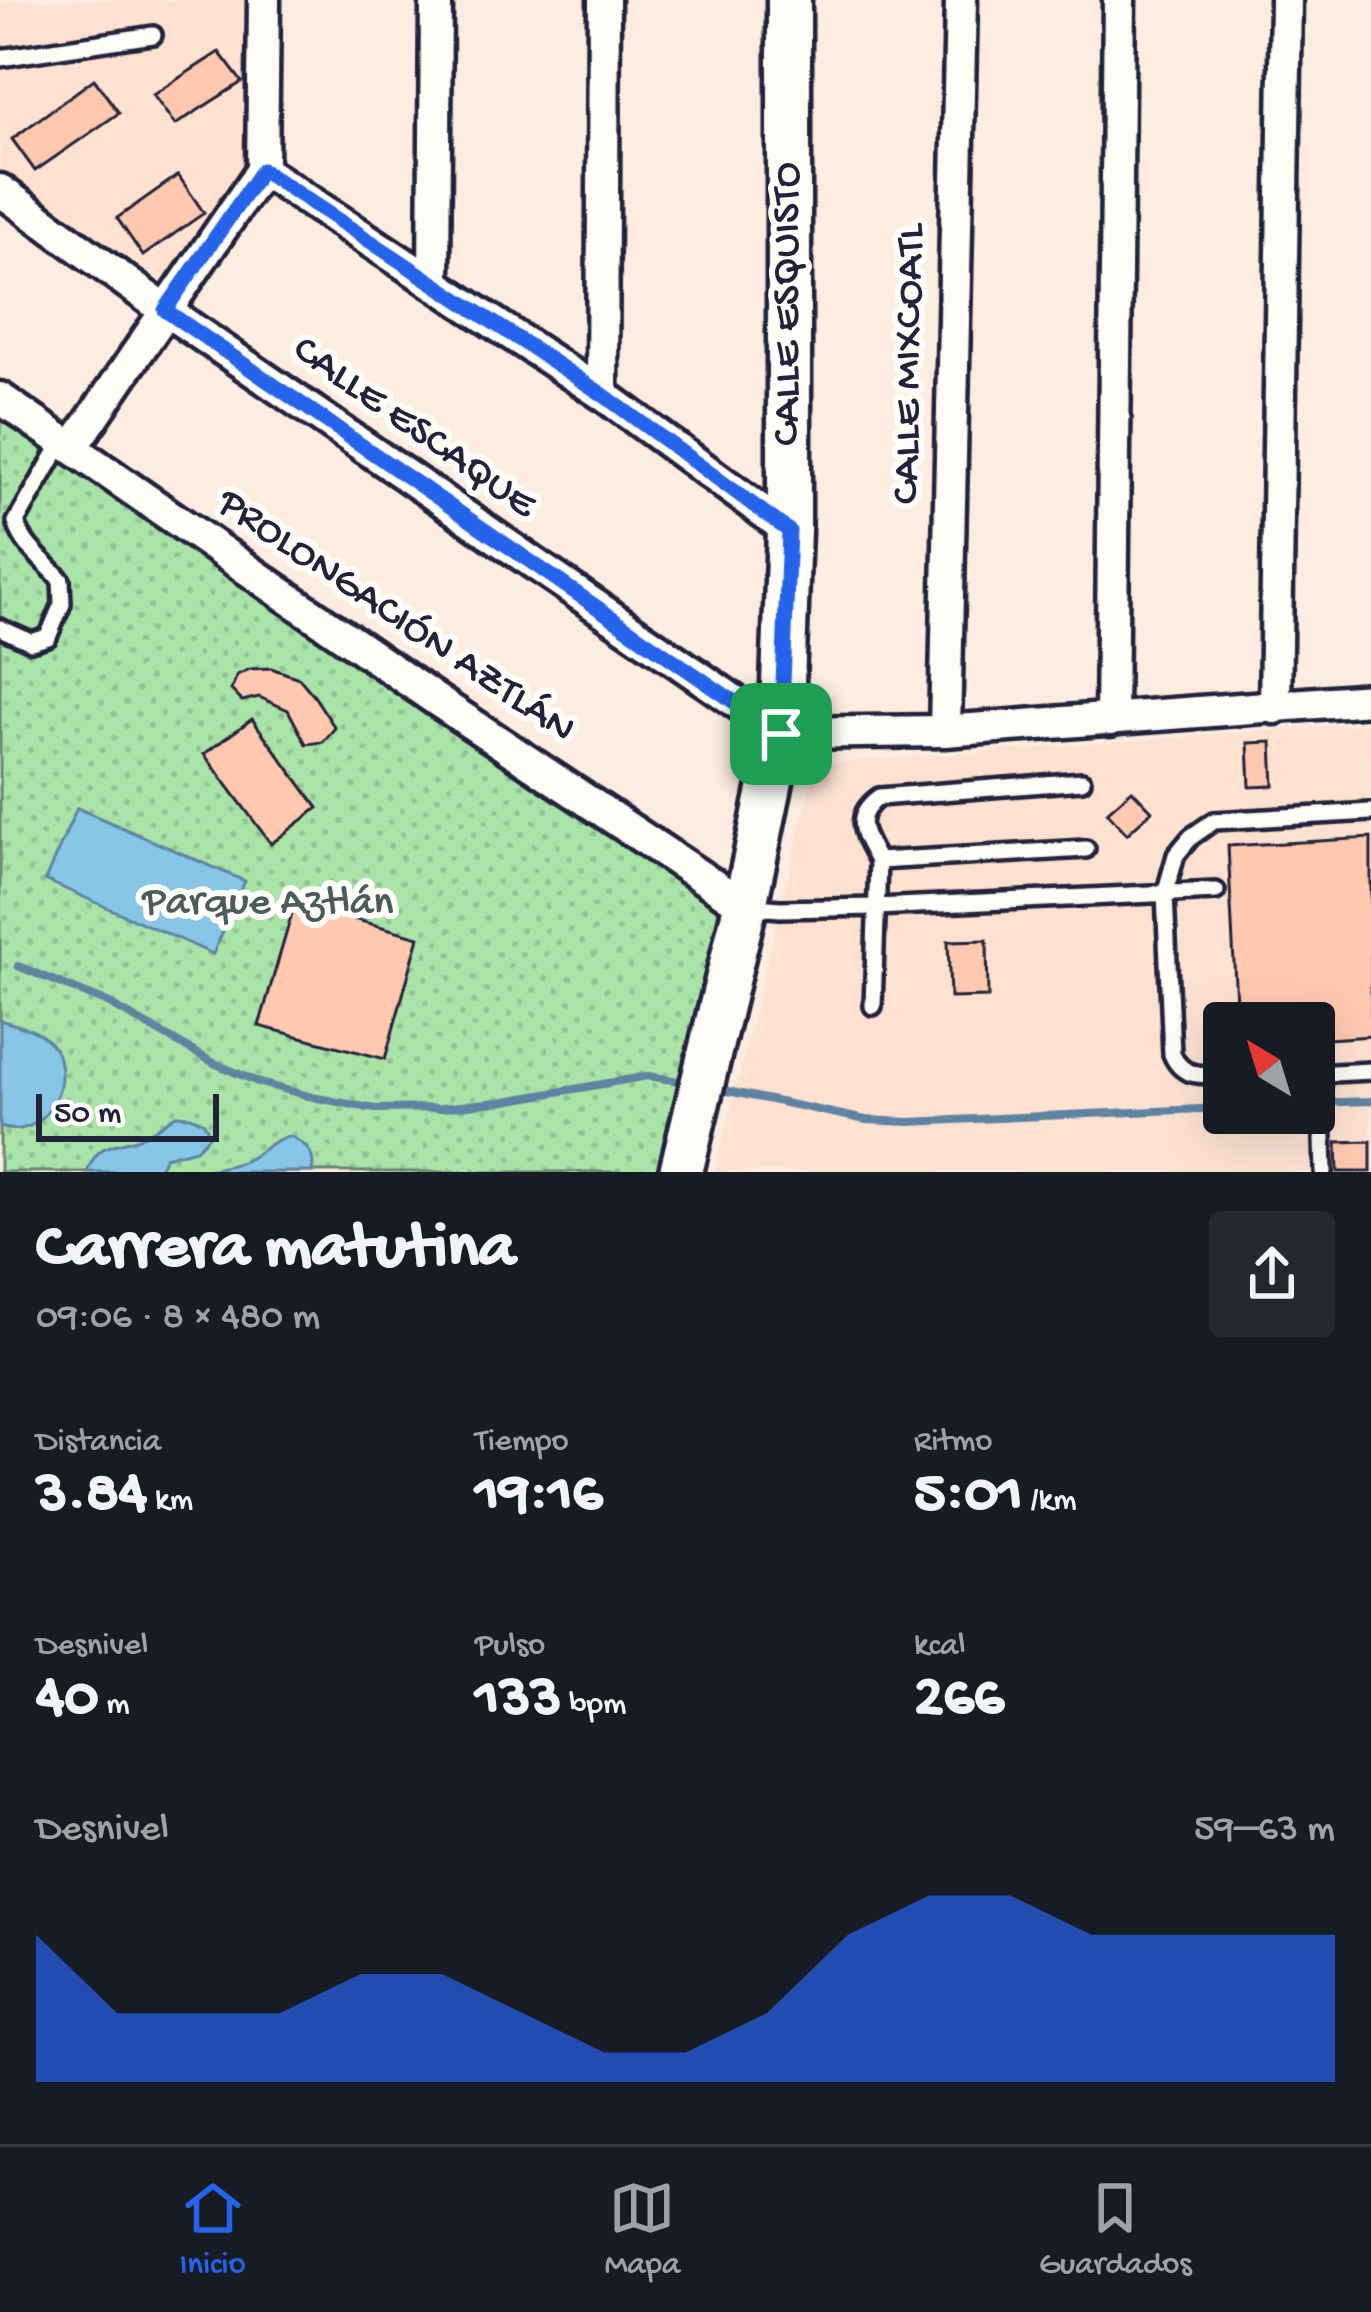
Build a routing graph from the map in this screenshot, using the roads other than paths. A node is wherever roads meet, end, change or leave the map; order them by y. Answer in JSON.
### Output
{"nodes":[{"id":1,"x":264,"y":0,"type":"edge"},
{"id":2,"x":436,"y":0,"type":"edge"},
{"id":3,"x":604,"y":0,"type":"edge"},
{"id":4,"x":789,"y":0,"type":"edge"},
{"id":5,"x":961,"y":0,"type":"edge"},
{"id":6,"x":1119,"y":0,"type":"edge"},
{"id":7,"x":1286,"y":0,"type":"edge"},
{"id":8,"x":153,"y":35,"type":"dead end"},
{"id":9,"x":0,"y":58,"type":"edge"},
{"id":10,"x":262,"y":170,"type":"junction"},
{"id":11,"x":0,"y":190,"type":"edge"},
{"id":12,"x":434,"y":282,"type":"junction"},
{"id":13,"x":165,"y":310,"type":"junction"},
{"id":14,"x":602,"y":394,"type":"junction"},
{"id":15,"x":0,"y":398,"type":"edge"},
{"id":16,"x":68,"y":444,"type":"junction"},
{"id":17,"x":0,"y":509,"type":"edge"},
{"id":18,"x":16,"y":522,"type":"junction"},
{"id":19,"x":789,"y":531,"type":"junction"},
{"id":20,"x":0,"y":628,"type":"edge"},
{"id":21,"x":1371,"y":699,"type":"edge"},
{"id":22,"x":1275,"y":708,"type":"junction"},
{"id":23,"x":1111,"y":721,"type":"junction"},
{"id":24,"x":944,"y":731,"type":"junction"},
{"id":25,"x":781,"y":734,"type":"junction"},
{"id":26,"x":1082,"y":781,"type":"dead end"},
{"id":27,"x":1371,"y":812,"type":"edge"},
{"id":28,"x":1086,"y":849,"type":"dead end"},
{"id":29,"x":878,"y":861,"type":"junction"},
{"id":30,"x":1216,"y":891,"type":"dead end"},
{"id":31,"x":1165,"y":894,"type":"junction"},
{"id":32,"x":745,"y":906,"type":"junction"},
{"id":33,"x":876,"y":907,"type":"junction"},
{"id":34,"x":873,"y":1006,"type":"dead end"},
{"id":35,"x":1371,"y":1071,"type":"edge"},
{"id":36,"x":1203,"y":1073,"type":"edge"},
{"id":37,"x":1335,"y":1077,"type":"edge"},
{"id":38,"x":1323,"y":1134,"type":"edge"},
{"id":39,"x":681,"y":1172,"type":"edge"},
{"id":40,"x":1324,"y":1172,"type":"edge"}],
"edges":[{"from":1,"to":10,"type":"street"},
{"from":2,"to":12,"type":"street"},
{"from":3,"to":14,"type":"street"},
{"from":4,"to":19,"type":"street","name":"CALLE ESQUISTO"},
{"from":5,"to":24,"type":"street","name":"CALLE MIXCOATL"},
{"from":6,"to":23,"type":"street"},
{"from":7,"to":22,"type":"street"},
{"from":8,"to":9,"type":"lane"},
{"from":10,"to":12,"type":"street"},
{"from":10,"to":13,"type":"street"},
{"from":11,"to":13,"type":"street","name":"CALLE ESCAQUE"},
{"from":12,"to":14,"type":"street"},
{"from":13,"to":16,"type":"street"},
{"from":13,"to":25,"type":"street","name":"CALLE ESCAQUE"},
{"from":14,"to":19,"type":"street"},
{"from":15,"to":16,"type":"street","name":"PROLONGACIÓN AZTLÁN"},
{"from":16,"to":18,"type":"lane"},
{"from":16,"to":32,"type":"street","name":"PROLONGACIÓN AZTLÁN"},
{"from":17,"to":18,"type":"lane"},
{"from":18,"to":20,"type":"lane"},
{"from":19,"to":25,"type":"street","name":"CALLE ESQUISTO"},
{"from":21,"to":22,"type":"street"},
{"from":22,"to":23,"type":"street"},
{"from":23,"to":24,"type":"street"},
{"from":24,"to":25,"type":"street"},
{"from":25,"to":32,"type":"street","name":"CALLE ESQUISTO"},
{"from":26,"to":29,"type":"lane"},
{"from":27,"to":31,"type":"lane"},
{"from":28,"to":29,"type":"lane"},
{"from":29,"to":33,"type":"lane"},
{"from":30,"to":31,"type":"lane"},
{"from":31,"to":33,"type":"lane"},
{"from":31,"to":36,"type":"lane"},
{"from":32,"to":33,"type":"lane"},
{"from":32,"to":39,"type":"street","name":"CALLE ESQUISTO"},
{"from":33,"to":34,"type":"lane"},
{"from":35,"to":37,"type":"lane"},
{"from":38,"to":40,"type":"lane"}]}
